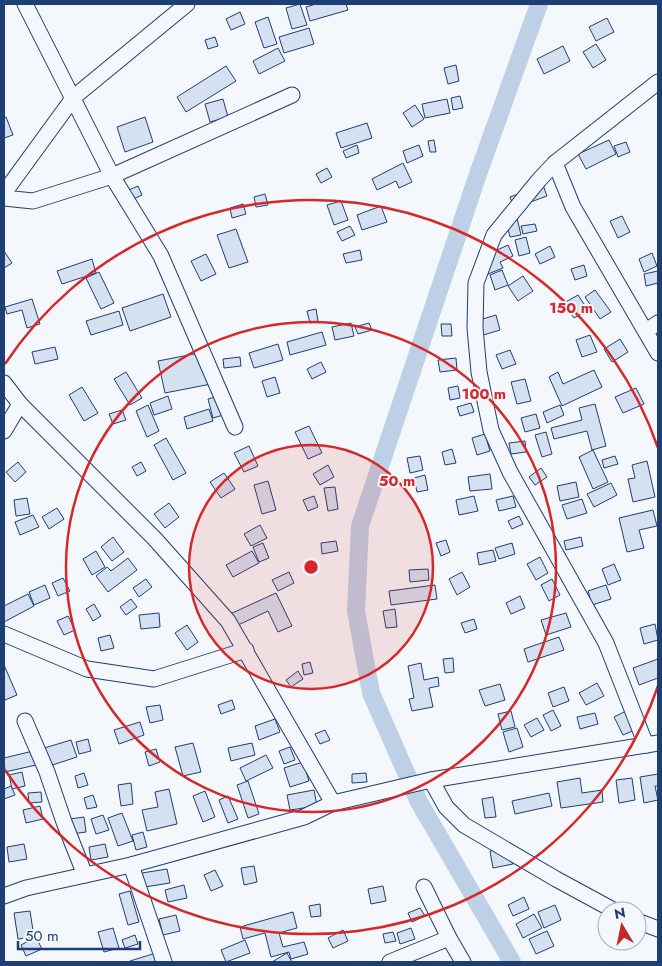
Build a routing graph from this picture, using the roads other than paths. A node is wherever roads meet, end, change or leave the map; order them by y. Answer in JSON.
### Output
{"nodes":[{"id":1,"x":26,"y":4,"type":"edge"},
{"id":2,"x":187,"y":4,"type":"edge"},
{"id":3,"x":658,"y":82,"type":"edge"},
{"id":4,"x":292,"y":95,"type":"dead end"},
{"id":5,"x":74,"y":97,"type":"junction"},
{"id":6,"x":555,"y":163,"type":"junction"},
{"id":7,"x":112,"y":176,"type":"junction"},
{"id":8,"x":4,"y":193,"type":"edge"},
{"id":9,"x":4,"y":198,"type":"edge"},
{"id":10,"x":652,"y":327,"type":"edge"},
{"id":11,"x":658,"y":353,"type":"edge"},
{"id":12,"x":4,"y":383,"type":"edge"},
{"id":13,"x":20,"y":404,"type":"junction"},
{"id":14,"x":235,"y":427,"type":"dead end"},
{"id":15,"x":4,"y":432,"type":"edge"},
{"id":16,"x":4,"y":634,"type":"edge"},
{"id":17,"x":246,"y":650,"type":"junction"},
{"id":18,"x":25,"y":722,"type":"dead end"},
{"id":19,"x":652,"y":744,"type":"edge"},
{"id":20,"x":426,"y":781,"type":"junction"},
{"id":21,"x":333,"y":803,"type":"junction"},
{"id":22,"x":131,"y":865,"type":"junction"},
{"id":23,"x":85,"y":875,"type":"junction"},
{"id":24,"x":424,"y":887,"type":"dead end"},
{"id":25,"x":4,"y":896,"type":"edge"},
{"id":26,"x":597,"y":901,"type":"edge"},
{"id":27,"x":449,"y":938,"type":"junction"},
{"id":28,"x":164,"y":962,"type":"edge"},
{"id":29,"x":390,"y":962,"type":"edge"},
{"id":30,"x":463,"y":962,"type":"edge"}],
"edges":[{"from":1,"to":5,"type":"street"},
{"from":2,"to":5,"type":"street"},
{"from":3,"to":6,"type":"street"},
{"from":4,"to":7,"type":"street"},
{"from":5,"to":7,"type":"street"},
{"from":5,"to":8,"type":"street"},
{"from":6,"to":10,"type":"street"},
{"from":6,"to":19,"type":"street"},
{"from":7,"to":9,"type":"street"},
{"from":7,"to":14,"type":"street"},
{"from":10,"to":11,"type":"street"},
{"from":12,"to":13,"type":"street"},
{"from":13,"to":15,"type":"street"},
{"from":13,"to":17,"type":"street"},
{"from":16,"to":17,"type":"street"},
{"from":17,"to":21,"type":"street"},
{"from":18,"to":23,"type":"street"},
{"from":19,"to":20,"type":"street"},
{"from":20,"to":21,"type":"street"},
{"from":20,"to":26,"type":"street"},
{"from":21,"to":22,"type":"street"},
{"from":22,"to":23,"type":"street"},
{"from":22,"to":28,"type":"street"},
{"from":23,"to":25,"type":"street"},
{"from":24,"to":27,"type":"street"},
{"from":27,"to":29,"type":"street"},
{"from":27,"to":30,"type":"street"}]}
